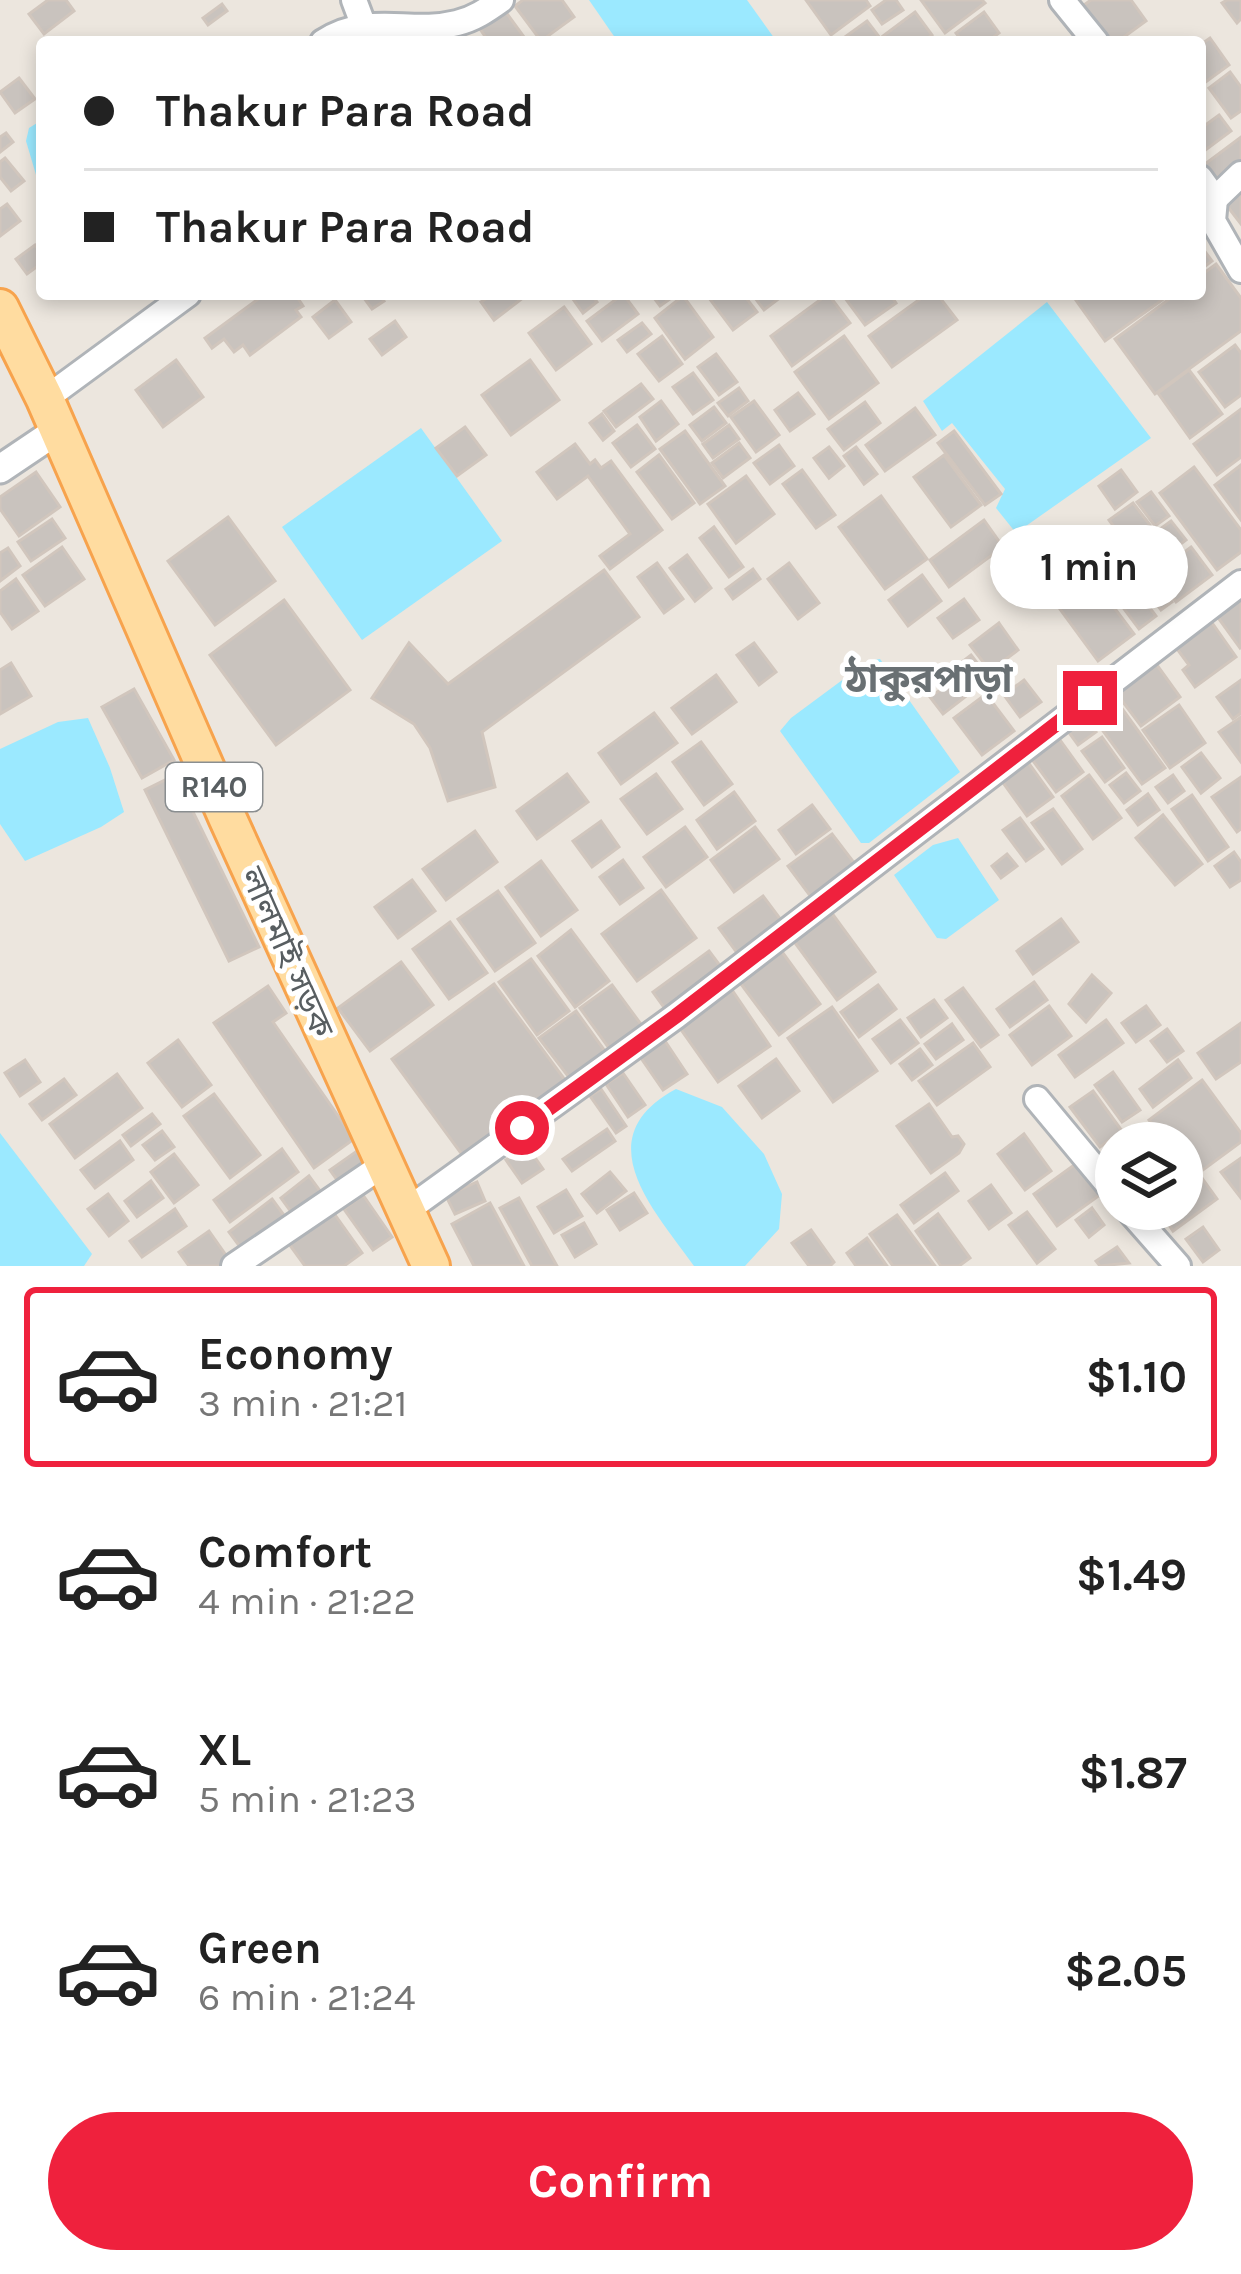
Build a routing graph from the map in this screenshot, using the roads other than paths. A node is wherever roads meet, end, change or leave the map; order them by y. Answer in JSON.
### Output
{"nodes":[{"id":1,"x":501,"y":0,"type":"edge"},
{"id":2,"x":1062,"y":0,"type":"edge"},
{"id":3,"x":359,"y":12,"type":"edge"},
{"id":4,"x":330,"y":36,"type":"edge"},
{"id":5,"x":1091,"y":36,"type":"edge"},
{"id":6,"x":1241,"y":175,"type":"edge"},
{"id":7,"x":1208,"y":188,"type":"edge"},
{"id":8,"x":1241,"y":269,"type":"edge"},
{"id":9,"x":181,"y":300,"type":"edge"},
{"id":10,"x":0,"y":308,"type":"edge"},
{"id":11,"x":51,"y":415,"type":"junction"},
{"id":12,"x":0,"y":469,"type":"edge"},
{"id":13,"x":1241,"y":583,"type":"edge"},
{"id":14,"x":1037,"y":1099,"type":"dead end"},
{"id":15,"x":383,"y":1165,"type":"junction"},
{"id":16,"x":1095,"y":1169,"type":"edge"},
{"id":17,"x":406,"y":1211,"type":"junction"},
{"id":18,"x":1146,"y":1230,"type":"edge"},
{"id":19,"x":234,"y":1266,"type":"edge"},
{"id":20,"x":431,"y":1266,"type":"edge"},
{"id":21,"x":1178,"y":1266,"type":"edge"}],
"edges":[{"from":1,"to":3,"type":"street"},
{"from":2,"to":5,"type":"street"},
{"from":3,"to":4,"type":"street"},
{"from":6,"to":7,"type":"street"},
{"from":7,"to":8,"type":"street"},
{"from":9,"to":11,"type":"street"},
{"from":10,"to":11,"type":"main road","name":"লালমাই সড়ক","number":"R140"},
{"from":11,"to":12,"type":"street"},
{"from":11,"to":15,"type":"main road","name":"লালমাই সড়ক","number":"R140"},
{"from":13,"to":17,"type":"street"},
{"from":14,"to":16,"type":"street"},
{"from":15,"to":17,"type":"main road","name":"লালমাই সড়ক","number":"R140"},
{"from":15,"to":19,"type":"street"},
{"from":17,"to":20,"type":"main road","name":"লালমাই সড়ক","number":"R140"},
{"from":18,"to":21,"type":"street"}]}
